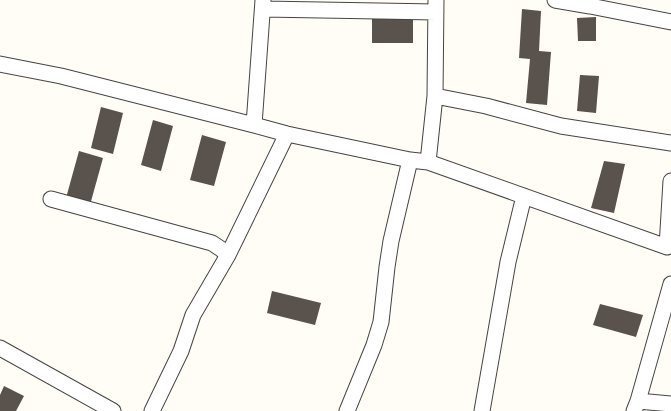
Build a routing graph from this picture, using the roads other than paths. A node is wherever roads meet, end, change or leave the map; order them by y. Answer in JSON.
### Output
{"nodes":[{"id":1,"x":555,"y":0,"type":"edge"},
{"id":2,"x":263,"y":4,"type":"edge"},
{"id":3,"x":436,"y":6,"type":"edge"},
{"id":4,"x":671,"y":22,"type":"edge"},
{"id":5,"x":0,"y":64,"type":"edge"},
{"id":6,"x":435,"y":96,"type":"junction"},
{"id":7,"x":254,"y":125,"type":"junction"},
{"id":8,"x":287,"y":134,"type":"junction"},
{"id":9,"x":671,"y":143,"type":"edge"},
{"id":10,"x":410,"y":160,"type":"junction"},
{"id":11,"x":428,"y":162,"type":"junction"},
{"id":12,"x":671,"y":181,"type":"edge"},
{"id":13,"x":524,"y":196,"type":"junction"},
{"id":14,"x":51,"y":199,"type":"dead end"},
{"id":15,"x":669,"y":248,"type":"edge"},
{"id":16,"x":228,"y":255,"type":"junction"},
{"id":17,"x":671,"y":284,"type":"edge"},
{"id":18,"x":0,"y":348,"type":"edge"},
{"id":19,"x":671,"y":404,"type":"edge"},
{"id":20,"x":636,"y":406,"type":"edge"},
{"id":21,"x":112,"y":411,"type":"edge"},
{"id":22,"x":152,"y":411,"type":"edge"},
{"id":23,"x":347,"y":411,"type":"edge"},
{"id":24,"x":482,"y":411,"type":"edge"}],
"edges":[{"from":1,"to":4,"type":"street"},
{"from":2,"to":3,"type":"street"},
{"from":2,"to":7,"type":"street"},
{"from":3,"to":6,"type":"street"},
{"from":5,"to":7,"type":"street"},
{"from":6,"to":9,"type":"street"},
{"from":6,"to":11,"type":"street"},
{"from":7,"to":8,"type":"street"},
{"from":8,"to":10,"type":"street"},
{"from":8,"to":16,"type":"street"},
{"from":10,"to":11,"type":"street"},
{"from":10,"to":23,"type":"street"},
{"from":11,"to":13,"type":"street"},
{"from":12,"to":15,"type":"street"},
{"from":13,"to":15,"type":"street"},
{"from":13,"to":24,"type":"street"},
{"from":14,"to":16,"type":"street"},
{"from":16,"to":22,"type":"street"},
{"from":17,"to":20,"type":"street"},
{"from":18,"to":21,"type":"street"},
{"from":19,"to":20,"type":"street"}]}
